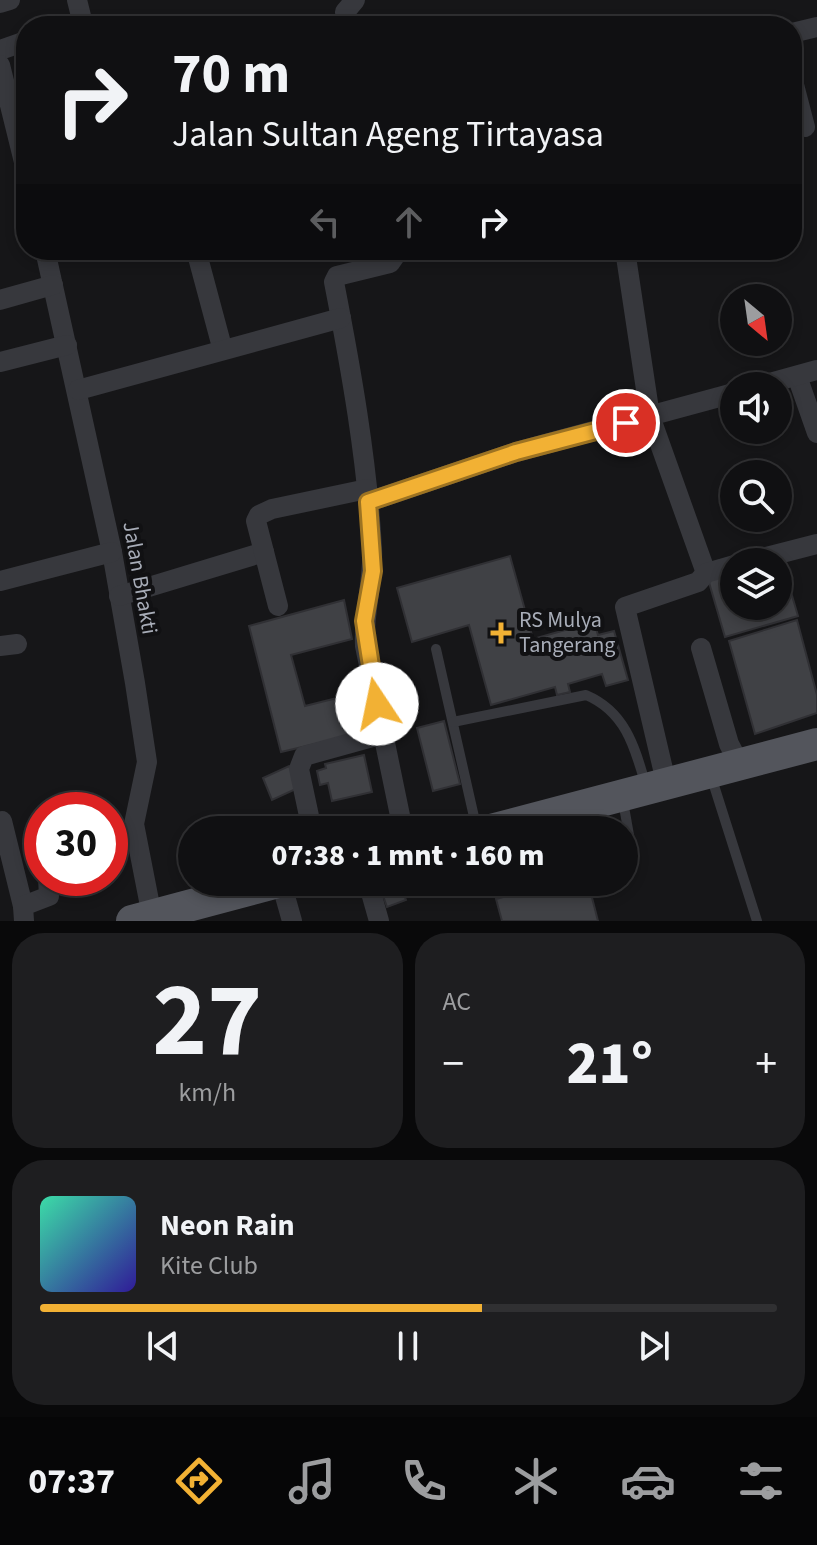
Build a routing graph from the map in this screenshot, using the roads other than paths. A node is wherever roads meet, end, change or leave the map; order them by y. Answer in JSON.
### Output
{"nodes":[{"id":1,"x":10,"y":0,"type":"edge"},
{"id":2,"x":0,"y":3,"type":"edge"},
{"id":3,"x":0,"y":65,"type":"edge"},
{"id":4,"x":16,"y":93,"type":"edge"},
{"id":5,"x":802,"y":115,"type":"edge"},
{"id":6,"x":805,"y":127,"type":"dead end"},
{"id":7,"x":47,"y":260,"type":"edge"},
{"id":8,"x":199,"y":260,"type":"edge"},
{"id":9,"x":394,"y":260,"type":"edge"},
{"id":10,"x":627,"y":260,"type":"edge"},
{"id":11,"x":53,"y":285,"type":"junction"},
{"id":12,"x":0,"y":300,"type":"edge"},
{"id":13,"x":341,"y":318,"type":"junction"},
{"id":14,"x":67,"y":345,"type":"junction"},
{"id":15,"x":222,"y":347,"type":"junction"},
{"id":16,"x":0,"y":362,"type":"edge"},
{"id":17,"x":807,"y":373,"type":"edge"},
{"id":18,"x":78,"y":390,"type":"junction"},
{"id":19,"x":720,"y":397,"type":"edge"},
{"id":20,"x":650,"y":416,"type":"junction"},
{"id":21,"x":817,"y":433,"type":"edge"},
{"id":22,"x":368,"y":496,"type":"junction"},
{"id":23,"x":817,"y":544,"type":"edge"},
{"id":24,"x":792,"y":550,"type":"edge"},
{"id":25,"x":112,"y":552,"type":"junction"},
{"id":26,"x":264,"y":552,"type":"junction"},
{"id":27,"x":720,"y":569,"type":"edge"},
{"id":28,"x":706,"y":573,"type":"junction"},
{"id":29,"x":0,"y":581,"type":"edge"},
{"id":30,"x":119,"y":596,"type":"junction"},
{"id":31,"x":278,"y":606,"type":"dead end"},
{"id":32,"x":701,"y":648,"type":"dead end"},
{"id":33,"x":436,"y":649,"type":"dead end"},
{"id":34,"x":453,"y":722,"type":"junction"},
{"id":35,"x":383,"y":734,"type":"junction"},
{"id":36,"x":817,"y":744,"type":"edge"},
{"id":37,"x":724,"y":767,"type":"junction"},
{"id":38,"x":644,"y":788,"type":"junction"},
{"id":39,"x":309,"y":816,"type":"edge"},
{"id":40,"x":400,"y":816,"type":"edge"},
{"id":41,"x":474,"y":816,"type":"edge"},
{"id":42,"x":544,"y":816,"type":"edge"},
{"id":43,"x":635,"y":816,"type":"edge"},
{"id":44,"x":2,"y":821,"type":"dead end"},
{"id":45,"x":49,"y":896,"type":"edge"},
{"id":46,"x":230,"y":896,"type":"edge"},
{"id":47,"x":284,"y":896,"type":"edge"},
{"id":48,"x":372,"y":896,"type":"edge"},
{"id":49,"x":24,"y":914,"type":"edge"},
{"id":50,"x":152,"y":918,"type":"edge"},
{"id":51,"x":292,"y":921,"type":"edge"},
{"id":52,"x":379,"y":921,"type":"edge"},
{"id":53,"x":757,"y":921,"type":"edge"}],
"edges":[{"from":1,"to":2,"type":"street"},
{"from":3,"to":4,"type":"street"},
{"from":5,"to":6,"type":"street"},
{"from":7,"to":11,"type":"street","name":"Jalan Bhakti"},
{"from":8,"to":15,"type":"street"},
{"from":9,"to":13,"type":"street"},
{"from":10,"to":20,"type":"street"},
{"from":11,"to":12,"type":"street"},
{"from":11,"to":14,"type":"street","name":"Jalan Bhakti"},
{"from":13,"to":15,"type":"street"},
{"from":13,"to":22,"type":"street"},
{"from":14,"to":16,"type":"street"},
{"from":14,"to":18,"type":"street","name":"Jalan Bhakti"},
{"from":15,"to":18,"type":"street"},
{"from":17,"to":21,"type":"street"},
{"from":18,"to":25,"type":"street","name":"Jalan Bhakti"},
{"from":19,"to":20,"type":"street"},
{"from":20,"to":22,"type":"street"},
{"from":20,"to":28,"type":"street"},
{"from":22,"to":26,"type":"street"},
{"from":22,"to":35,"type":"street"},
{"from":23,"to":24,"type":"street"},
{"from":25,"to":29,"type":"street"},
{"from":25,"to":30,"type":"street","name":"Jalan Bhakti"},
{"from":26,"to":30,"type":"street"},
{"from":26,"to":31,"type":"street"},
{"from":27,"to":28,"type":"street"},
{"from":28,"to":38,"type":"street"},
{"from":30,"to":50,"type":"street","name":"Jalan Bhakti"},
{"from":32,"to":37,"type":"street"},
{"from":33,"to":34,"type":"lane"},
{"from":34,"to":38,"type":"lane"},
{"from":34,"to":41,"type":"lane"},
{"from":35,"to":39,"type":"street"},
{"from":35,"to":40,"type":"street"},
{"from":36,"to":37,"type":"main road"},
{"from":37,"to":38,"type":"main road"},
{"from":37,"to":53,"type":"lane"},
{"from":38,"to":42,"type":"main road"},
{"from":38,"to":43,"type":"lane"},
{"from":44,"to":49,"type":"street"},
{"from":45,"to":49,"type":"street"},
{"from":46,"to":50,"type":"main road"},
{"from":47,"to":51,"type":"street"},
{"from":48,"to":52,"type":"street"}]}
